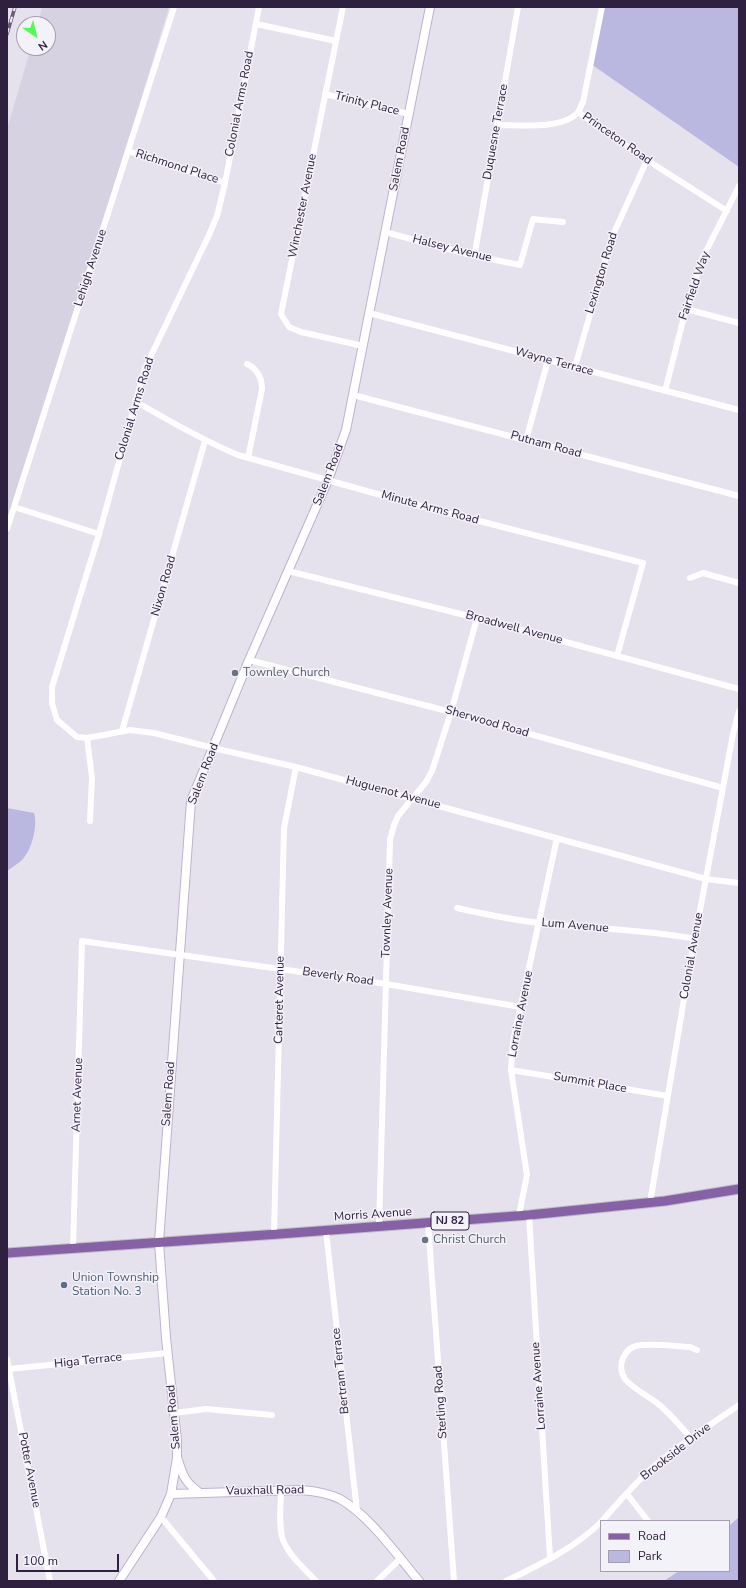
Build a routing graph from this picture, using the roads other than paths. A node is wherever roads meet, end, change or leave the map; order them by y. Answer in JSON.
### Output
{"nodes":[{"id":1,"x":174,"y":7,"type":"edge"},
{"id":2,"x":259,"y":7,"type":"edge"},
{"id":3,"x":343,"y":7,"type":"edge"},
{"id":4,"x":430,"y":7,"type":"edge"},
{"id":5,"x":518,"y":7,"type":"edge"},
{"id":6,"x":602,"y":7,"type":"edge"},
{"id":7,"x":256,"y":24,"type":"junction"},
{"id":8,"x":336,"y":41,"type":"junction"},
{"id":9,"x":325,"y":94,"type":"junction"},
{"id":10,"x":578,"y":112,"type":"junction"},
{"id":11,"x":409,"y":114,"type":"junction"},
{"id":12,"x":497,"y":125,"type":"junction"},
{"id":13,"x":128,"y":151,"type":"junction"},
{"id":14,"x":648,"y":160,"type":"junction"},
{"id":15,"x":225,"y":183,"type":"junction"},
{"id":16,"x":739,"y":186,"type":"edge"},
{"id":17,"x":727,"y":211,"type":"junction"},
{"id":18,"x":564,"y":222,"type":"dead end"},
{"id":19,"x":385,"y":232,"type":"junction"},
{"id":20,"x":471,"y":255,"type":"junction"},
{"id":21,"x":686,"y":309,"type":"junction"},
{"id":22,"x":369,"y":313,"type":"junction"},
{"id":23,"x":739,"y":323,"type":"edge"},
{"id":24,"x":363,"y":346,"type":"junction"},
{"id":25,"x":548,"y":360,"type":"junction"},
{"id":26,"x":247,"y":364,"type":"dead end"},
{"id":27,"x":575,"y":367,"type":"junction"},
{"id":28,"x":665,"y":391,"type":"junction"},
{"id":29,"x":353,"y":395,"type":"junction"},
{"id":30,"x":135,"y":401,"type":"junction"},
{"id":31,"x":739,"y":410,"type":"edge"},
{"id":32,"x":526,"y":440,"type":"junction"},
{"id":33,"x":205,"y":441,"type":"junction"},
{"id":34,"x":248,"y":458,"type":"junction"},
{"id":35,"x":328,"y":480,"type":"junction"},
{"id":36,"x":739,"y":496,"type":"edge"},
{"id":37,"x":14,"y":507,"type":"junction"},
{"id":38,"x":7,"y":529,"type":"edge"},
{"id":39,"x":99,"y":534,"type":"junction"},
{"id":40,"x":288,"y":571,"type":"junction"},
{"id":41,"x":690,"y":578,"type":"dead end"},
{"id":42,"x":739,"y":583,"type":"edge"},
{"id":43,"x":477,"y":618,"type":"junction"},
{"id":44,"x":617,"y":656,"type":"junction"},
{"id":45,"x":249,"y":660,"type":"junction"},
{"id":46,"x":739,"y":689,"type":"edge"},
{"id":47,"x":739,"y":711,"type":"edge"},
{"id":48,"x":451,"y":712,"type":"junction"},
{"id":49,"x":122,"y":731,"type":"junction"},
{"id":50,"x":77,"y":737,"type":"joint"},
{"id":51,"x":87,"y":738,"type":"junction"},
{"id":52,"x":213,"y":748,"type":"junction"},
{"id":53,"x":296,"y":767,"type":"junction"},
{"id":54,"x":723,"y":788,"type":"junction"},
{"id":55,"x":412,"y":799,"type":"junction"},
{"id":56,"x":90,"y":821,"type":"dead end"},
{"id":57,"x":557,"y":838,"type":"junction"},
{"id":58,"x":706,"y":880,"type":"junction"},
{"id":59,"x":739,"y":883,"type":"edge"},
{"id":60,"x":457,"y":908,"type":"dead end"},
{"id":61,"x":539,"y":923,"type":"junction"},
{"id":62,"x":695,"y":939,"type":"junction"},
{"id":63,"x":82,"y":941,"type":"joint"},
{"id":64,"x":179,"y":954,"type":"junction"},
{"id":65,"x":280,"y":968,"type":"junction"},
{"id":66,"x":386,"y":984,"type":"junction"},
{"id":67,"x":521,"y":1007,"type":"junction"},
{"id":68,"x":511,"y":1070,"type":"junction"},
{"id":69,"x":668,"y":1096,"type":"junction"},
{"id":70,"x":739,"y":1189,"type":"edge"},
{"id":71,"x":650,"y":1203,"type":"junction"},
{"id":72,"x":529,"y":1215,"type":"junction"},
{"id":73,"x":519,"y":1216,"type":"junction"},
{"id":74,"x":428,"y":1223,"type":"junction"},
{"id":75,"x":379,"y":1227,"type":"junction"},
{"id":76,"x":326,"y":1231,"type":"junction"},
{"id":77,"x":274,"y":1234,"type":"junction"},
{"id":78,"x":159,"y":1242,"type":"junction"},
{"id":79,"x":73,"y":1249,"type":"junction"},
{"id":80,"x":7,"y":1253,"type":"edge"},
{"id":81,"x":697,"y":1350,"type":"dead end"},
{"id":82,"x":168,"y":1353,"type":"junction"},
{"id":83,"x":7,"y":1359,"type":"edge"},
{"id":84,"x":9,"y":1369,"type":"junction"},
{"id":85,"x":739,"y":1405,"type":"edge"},
{"id":86,"x":174,"y":1413,"type":"junction"},
{"id":87,"x":272,"y":1415,"type":"dead end"},
{"id":88,"x":691,"y":1438,"type":"junction"},
{"id":89,"x":177,"y":1458,"type":"junction"},
{"id":90,"x":281,"y":1490,"type":"junction"},
{"id":91,"x":200,"y":1493,"type":"junction"},
{"id":92,"x":171,"y":1494,"type":"junction"},
{"id":93,"x":627,"y":1494,"type":"junction"},
{"id":94,"x":357,"y":1511,"type":"junction"},
{"id":95,"x":161,"y":1518,"type":"junction"},
{"id":96,"x":602,"y":1520,"type":"edge"},
{"id":97,"x":647,"y":1520,"type":"edge"},
{"id":98,"x":600,"y":1522,"type":"edge"},
{"id":99,"x":550,"y":1558,"type":"junction"},
{"id":100,"x":400,"y":1559,"type":"junction"},
{"id":101,"x":50,"y":1581,"type":"edge"},
{"id":102,"x":119,"y":1581,"type":"edge"},
{"id":103,"x":214,"y":1581,"type":"edge"},
{"id":104,"x":316,"y":1581,"type":"edge"},
{"id":105,"x":377,"y":1581,"type":"edge"},
{"id":106,"x":419,"y":1581,"type":"edge"},
{"id":107,"x":454,"y":1581,"type":"edge"},
{"id":108,"x":506,"y":1581,"type":"edge"}],
"edges":[{"from":1,"to":13,"type":"street","name":"Lehigh Avenue"},
{"from":2,"to":7,"type":"street","name":"Colonial Arms Road"},
{"from":3,"to":8,"type":"street","name":"Winchester Avenue"},
{"from":4,"to":11,"type":"street","name":"Salem Road"},
{"from":5,"to":12,"type":"street","name":"Duquesne Terrace"},
{"from":6,"to":10,"type":"street"},
{"from":7,"to":8,"type":"street"},
{"from":7,"to":15,"type":"street","name":"Colonial Arms Road"},
{"from":8,"to":9,"type":"street","name":"Winchester Avenue"},
{"from":9,"to":11,"type":"street","name":"Trinity Place"},
{"from":9,"to":24,"type":"street","name":"Winchester Avenue"},
{"from":10,"to":12,"type":"street","name":"Princeton Road"},
{"from":10,"to":14,"type":"street","name":"Princeton Road"},
{"from":11,"to":19,"type":"street","name":"Salem Road"},
{"from":12,"to":20,"type":"street","name":"Duquesne Terrace"},
{"from":13,"to":15,"type":"street","name":"Richmond Place"},
{"from":13,"to":37,"type":"street","name":"Lehigh Avenue"},
{"from":14,"to":17,"type":"street","name":"Princeton Road"},
{"from":14,"to":27,"type":"street","name":"Lexington Road"},
{"from":15,"to":30,"type":"street","name":"Colonial Arms Road"},
{"from":16,"to":17,"type":"street","name":"Fairfield Way"},
{"from":17,"to":21,"type":"street","name":"Fairfield Way"},
{"from":18,"to":20,"type":"street","name":"Halsey Avenue"},
{"from":19,"to":20,"type":"street","name":"Halsey Avenue"},
{"from":19,"to":22,"type":"street","name":"Salem Road"},
{"from":21,"to":23,"type":"street"},
{"from":21,"to":28,"type":"street","name":"Fairfield Way"},
{"from":22,"to":24,"type":"street","name":"Salem Road"},
{"from":22,"to":25,"type":"street","name":"Wayne Terrace"},
{"from":24,"to":29,"type":"street","name":"Salem Road"},
{"from":25,"to":27,"type":"street","name":"Wayne Terrace"},
{"from":25,"to":32,"type":"street"},
{"from":26,"to":34,"type":"street"},
{"from":27,"to":28,"type":"street","name":"Wayne Terrace"},
{"from":28,"to":31,"type":"street","name":"Wayne Terrace"},
{"from":29,"to":32,"type":"street","name":"Putnam Road"},
{"from":29,"to":35,"type":"street","name":"Salem Road"},
{"from":30,"to":33,"type":"street","name":"Minute Arms Road"},
{"from":30,"to":39,"type":"street","name":"Colonial Arms Road"},
{"from":32,"to":36,"type":"street","name":"Putnam Road"},
{"from":33,"to":34,"type":"street","name":"Minute Arms Road"},
{"from":33,"to":49,"type":"street","name":"Nixon Road"},
{"from":34,"to":35,"type":"street","name":"Minute Arms Road"},
{"from":35,"to":40,"type":"street","name":"Salem Road"},
{"from":35,"to":44,"type":"street","name":"Minute Arms Road"},
{"from":37,"to":38,"type":"street","name":"Lehigh Avenue"},
{"from":37,"to":39,"type":"street"},
{"from":39,"to":50,"type":"street","name":"Colonial Arms Road"},
{"from":40,"to":43,"type":"street","name":"Broadwell Avenue"},
{"from":40,"to":45,"type":"street","name":"Salem Road"},
{"from":41,"to":42,"type":"street"},
{"from":43,"to":44,"type":"street","name":"Broadwell Avenue"},
{"from":43,"to":48,"type":"street","name":"Townley Avenue"},
{"from":44,"to":46,"type":"street","name":"Broadwell Avenue"},
{"from":45,"to":48,"type":"street","name":"Sherwood Road"},
{"from":45,"to":52,"type":"street","name":"Salem Road"},
{"from":47,"to":54,"type":"street","name":"Colonial Avenue"},
{"from":48,"to":54,"type":"street","name":"Sherwood Road"},
{"from":48,"to":55,"type":"street","name":"Townley Avenue"},
{"from":49,"to":51,"type":"street","name":"Huguenot Avenue"},
{"from":49,"to":52,"type":"street","name":"Huguenot Avenue"},
{"from":50,"to":51,"type":"street","name":"Huguenot Avenue"},
{"from":51,"to":56,"type":"street"},
{"from":52,"to":53,"type":"street","name":"Huguenot Avenue"},
{"from":52,"to":64,"type":"street","name":"Salem Road"},
{"from":53,"to":55,"type":"street","name":"Huguenot Avenue"},
{"from":53,"to":65,"type":"street","name":"Carteret Avenue"},
{"from":54,"to":58,"type":"street","name":"Colonial Avenue"},
{"from":55,"to":57,"type":"street","name":"Huguenot Avenue"},
{"from":55,"to":66,"type":"street","name":"Townley Avenue"},
{"from":57,"to":58,"type":"street","name":"Huguenot Avenue"},
{"from":57,"to":61,"type":"street","name":"Lorraine Avenue"},
{"from":58,"to":59,"type":"street","name":"Huguenot Avenue"},
{"from":58,"to":62,"type":"street","name":"Colonial Avenue"},
{"from":60,"to":61,"type":"street","name":"Lum Avenue"},
{"from":61,"to":62,"type":"street","name":"Lum Avenue"},
{"from":61,"to":67,"type":"street","name":"Lorraine Avenue"},
{"from":62,"to":69,"type":"street","name":"Colonial Avenue"},
{"from":63,"to":64,"type":"street","name":"Beverly Road"},
{"from":63,"to":79,"type":"street","name":"Arnet Avenue"},
{"from":64,"to":65,"type":"street","name":"Beverly Road"},
{"from":64,"to":78,"type":"street","name":"Salem Road"},
{"from":65,"to":66,"type":"street","name":"Beverly Road"},
{"from":65,"to":77,"type":"street","name":"Carteret Avenue"},
{"from":66,"to":67,"type":"street","name":"Beverly Road"},
{"from":66,"to":75,"type":"street","name":"Townley Avenue"},
{"from":67,"to":68,"type":"street","name":"Lorraine Avenue"},
{"from":68,"to":69,"type":"street","name":"Summit Place"},
{"from":68,"to":73,"type":"street","name":"Lorraine Avenue"},
{"from":69,"to":71,"type":"street","name":"Colonial Avenue"},
{"from":70,"to":71,"type":"main road","name":"Morris Avenue","number":"NJ 82"},
{"from":71,"to":72,"type":"main road","name":"Morris Avenue","number":"NJ 82"},
{"from":72,"to":73,"type":"main road","name":"Morris Avenue","number":"NJ 82"},
{"from":72,"to":99,"type":"street","name":"Lorraine Avenue"},
{"from":73,"to":74,"type":"main road","name":"Morris Avenue","number":"NJ 82"},
{"from":74,"to":75,"type":"main road","name":"Morris Avenue","number":"NJ 82"},
{"from":74,"to":107,"type":"street","name":"Sterling Road"},
{"from":75,"to":76,"type":"main road","name":"Morris Avenue","number":"NJ 82"},
{"from":76,"to":77,"type":"main road","name":"Morris Avenue","number":"NJ 82"},
{"from":76,"to":94,"type":"street","name":"Bertram Terrace"},
{"from":77,"to":78,"type":"main road","name":"Morris Avenue","number":"NJ 82"},
{"from":78,"to":79,"type":"main road","name":"Morris Avenue","number":"NJ 82"},
{"from":78,"to":82,"type":"street","name":"Salem Road"},
{"from":79,"to":80,"type":"main road","name":"Morris Avenue","number":"NJ 82"},
{"from":81,"to":88,"type":"street"},
{"from":82,"to":84,"type":"street","name":"Higa Terrace"},
{"from":82,"to":86,"type":"street","name":"Salem Road"},
{"from":83,"to":84,"type":"street","name":"Potter Avenue"},
{"from":84,"to":101,"type":"street","name":"Potter Avenue"},
{"from":85,"to":88,"type":"street","name":"Brookside Drive"},
{"from":86,"to":87,"type":"street"},
{"from":86,"to":89,"type":"street","name":"Salem Road"},
{"from":88,"to":93,"type":"street","name":"Brookside Drive"},
{"from":89,"to":91,"type":"street"},
{"from":89,"to":92,"type":"street","name":"Salem Road"},
{"from":90,"to":91,"type":"street","name":"Vauxhall Road"},
{"from":90,"to":94,"type":"street","name":"Vauxhall Road"},
{"from":90,"to":104,"type":"street"},
{"from":91,"to":92,"type":"street","name":"Vauxhall Road"},
{"from":92,"to":95,"type":"street","name":"Salem Road"},
{"from":93,"to":96,"type":"street","name":"Brookside Drive"},
{"from":93,"to":97,"type":"street"},
{"from":94,"to":100,"type":"street","name":"Vauxhall Road"},
{"from":95,"to":102,"type":"street","name":"Salem Road"},
{"from":95,"to":103,"type":"street"},
{"from":98,"to":99,"type":"street","name":"Brookside Drive"},
{"from":99,"to":108,"type":"street","name":"Brookside Drive"},
{"from":100,"to":105,"type":"street"},
{"from":100,"to":106,"type":"street","name":"Vauxhall Road"}]}
